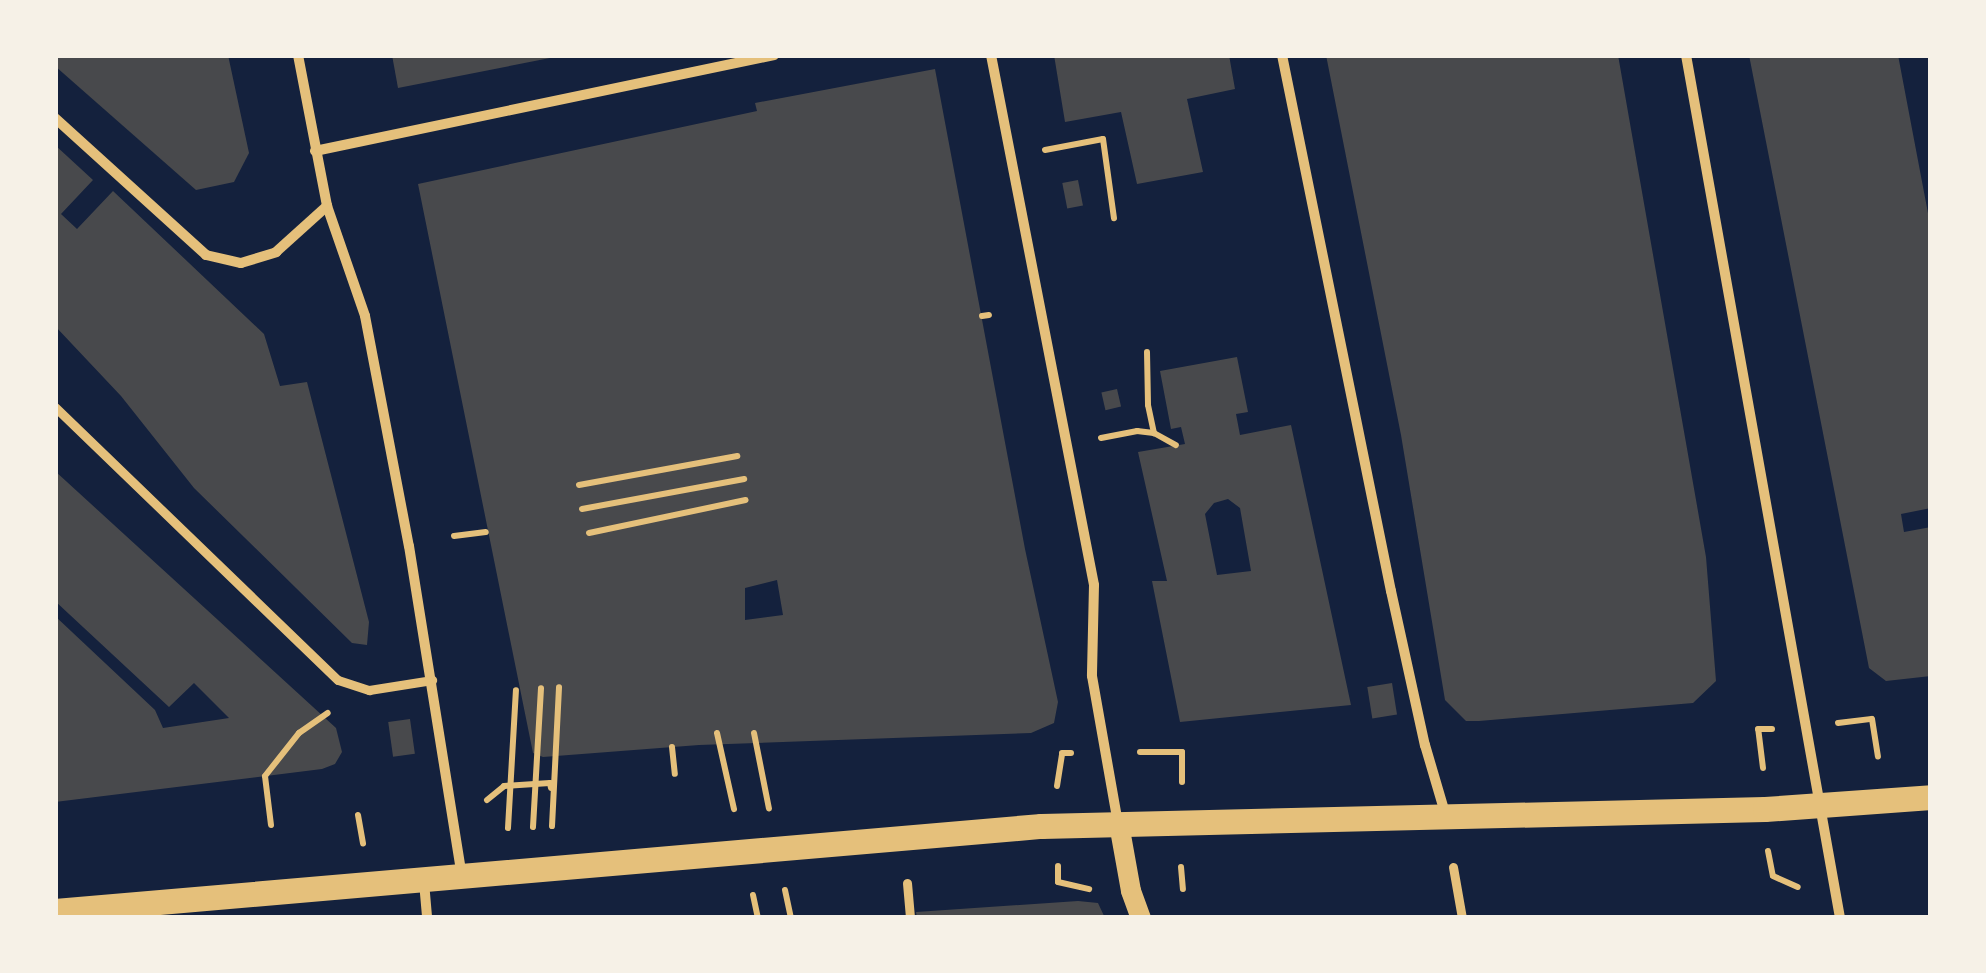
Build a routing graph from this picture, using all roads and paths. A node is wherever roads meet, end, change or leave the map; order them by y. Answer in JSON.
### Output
{"nodes":[{"id":1,"x":298,"y":55,"type":"edge"},
{"id":2,"x":774,"y":55,"type":"edge"},
{"id":3,"x":991,"y":55,"type":"edge"},
{"id":4,"x":1282,"y":55,"type":"edge"},
{"id":5,"x":1686,"y":55,"type":"edge"},
{"id":6,"x":55,"y":118,"type":"edge"},
{"id":7,"x":315,"y":151,"type":"junction"},
{"id":8,"x":1040,"y":151,"type":"dead end"},
{"id":9,"x":326,"y":206,"type":"junction"},
{"id":10,"x":1114,"y":218,"type":"dead end"},
{"id":11,"x":1147,"y":352,"type":"dead end"},
{"id":12,"x":55,"y":407,"type":"edge"},
{"id":13,"x":1154,"y":433,"type":"junction"},
{"id":14,"x":1092,"y":440,"type":"dead end"},
{"id":15,"x":1176,"y":445,"type":"dead end"},
{"id":16,"x":737,"y":456,"type":"dead end"},
{"id":17,"x":744,"y":479,"type":"dead end"},
{"id":18,"x":579,"y":486,"type":"dead end"},
{"id":19,"x":746,"y":500,"type":"dead end"},
{"id":20,"x":582,"y":509,"type":"dead end"},
{"id":21,"x":486,"y":532,"type":"dead end"},
{"id":22,"x":589,"y":532,"type":"dead end"},
{"id":23,"x":454,"y":536,"type":"dead end"},
{"id":24,"x":432,"y":680,"type":"junction"},
{"id":25,"x":559,"y":687,"type":"dead end"},
{"id":26,"x":541,"y":688,"type":"dead end"},
{"id":27,"x":516,"y":690,"type":"dead end"},
{"id":28,"x":337,"y":706,"type":"dead end"},
{"id":29,"x":1827,"y":724,"type":"dead end"},
{"id":30,"x":1758,"y":729,"type":"dead end"},
{"id":31,"x":672,"y":747,"type":"dead end"},
{"id":32,"x":1136,"y":752,"type":"dead end"},
{"id":33,"x":1062,"y":753,"type":"dead end"},
{"id":34,"x":1880,"y":772,"type":"dead end"},
{"id":35,"x":675,"y":774,"type":"dead end"},
{"id":36,"x":1764,"y":779,"type":"dead end"},
{"id":37,"x":1057,"y":788,"type":"dead end"},
{"id":38,"x":1182,"y":794,"type":"dead end"},
{"id":39,"x":1931,"y":798,"type":"edge"},
{"id":40,"x":482,"y":804,"type":"dead end"},
{"id":41,"x":1822,"y":806,"type":"junction"},
{"id":42,"x":1446,"y":814,"type":"junction"},
{"id":43,"x":358,"y":815,"type":"dead end"},
{"id":44,"x":1118,"y":824,"type":"junction"},
{"id":45,"x":271,"y":825,"type":"dead end"},
{"id":46,"x":1766,"y":840,"type":"dead end"},
{"id":47,"x":508,"y":842,"type":"dead end"},
{"id":48,"x":532,"y":842,"type":"dead end"},
{"id":49,"x":364,"y":855,"type":"dead end"},
{"id":50,"x":1181,"y":856,"type":"dead end"},
{"id":51,"x":1453,"y":867,"type":"dead end"},
{"id":52,"x":462,"y":878,"type":"junction"},
{"id":53,"x":424,"y":882,"type":"junction"},
{"id":54,"x":907,"y":883,"type":"dead end"},
{"id":55,"x":1183,"y":889,"type":"dead end"},
{"id":56,"x":1809,"y":892,"type":"dead end"},
{"id":57,"x":55,"y":911,"type":"edge"},
{"id":58,"x":427,"y":918,"type":"edge"},
{"id":59,"x":910,"y":918,"type":"edge"},
{"id":60,"x":1141,"y":918,"type":"edge"},
{"id":61,"x":1462,"y":918,"type":"edge"},
{"id":62,"x":1840,"y":918,"type":"edge"}],
"edges":[{"from":1,"to":7,"type":"street"},
{"from":2,"to":7,"type":"street"},
{"from":3,"to":44,"type":"street"},
{"from":4,"to":42,"type":"street"},
{"from":5,"to":41,"type":"street"},
{"from":6,"to":9,"type":"street"},
{"from":7,"to":9,"type":"street"},
{"from":8,"to":10,"type":"path"},
{"from":9,"to":24,"type":"street"},
{"from":11,"to":13,"type":"path"},
{"from":12,"to":24,"type":"street"},
{"from":13,"to":14,"type":"path"},
{"from":13,"to":15,"type":"path"},
{"from":16,"to":18,"type":"path"},
{"from":17,"to":20,"type":"path"},
{"from":19,"to":22,"type":"path"},
{"from":21,"to":23,"type":"path"},
{"from":24,"to":52,"type":"street"},
{"from":25,"to":40,"type":"path"},
{"from":26,"to":48,"type":"path"},
{"from":27,"to":47,"type":"path"},
{"from":28,"to":45,"type":"path"},
{"from":29,"to":34,"type":"path"},
{"from":30,"to":36,"type":"path"},
{"from":31,"to":35,"type":"path"},
{"from":32,"to":38,"type":"path"},
{"from":33,"to":37,"type":"path"},
{"from":39,"to":41,"type":"main road"},
{"from":41,"to":42,"type":"main road"},
{"from":41,"to":62,"type":"street"},
{"from":42,"to":44,"type":"main road"},
{"from":43,"to":49,"type":"path"},
{"from":44,"to":52,"type":"main road"},
{"from":44,"to":60,"type":"main road"},
{"from":46,"to":56,"type":"path"},
{"from":50,"to":55,"type":"path"},
{"from":51,"to":61,"type":"street"},
{"from":52,"to":53,"type":"main road"},
{"from":53,"to":57,"type":"main road"},
{"from":53,"to":58,"type":"street"},
{"from":54,"to":59,"type":"street"}]}
